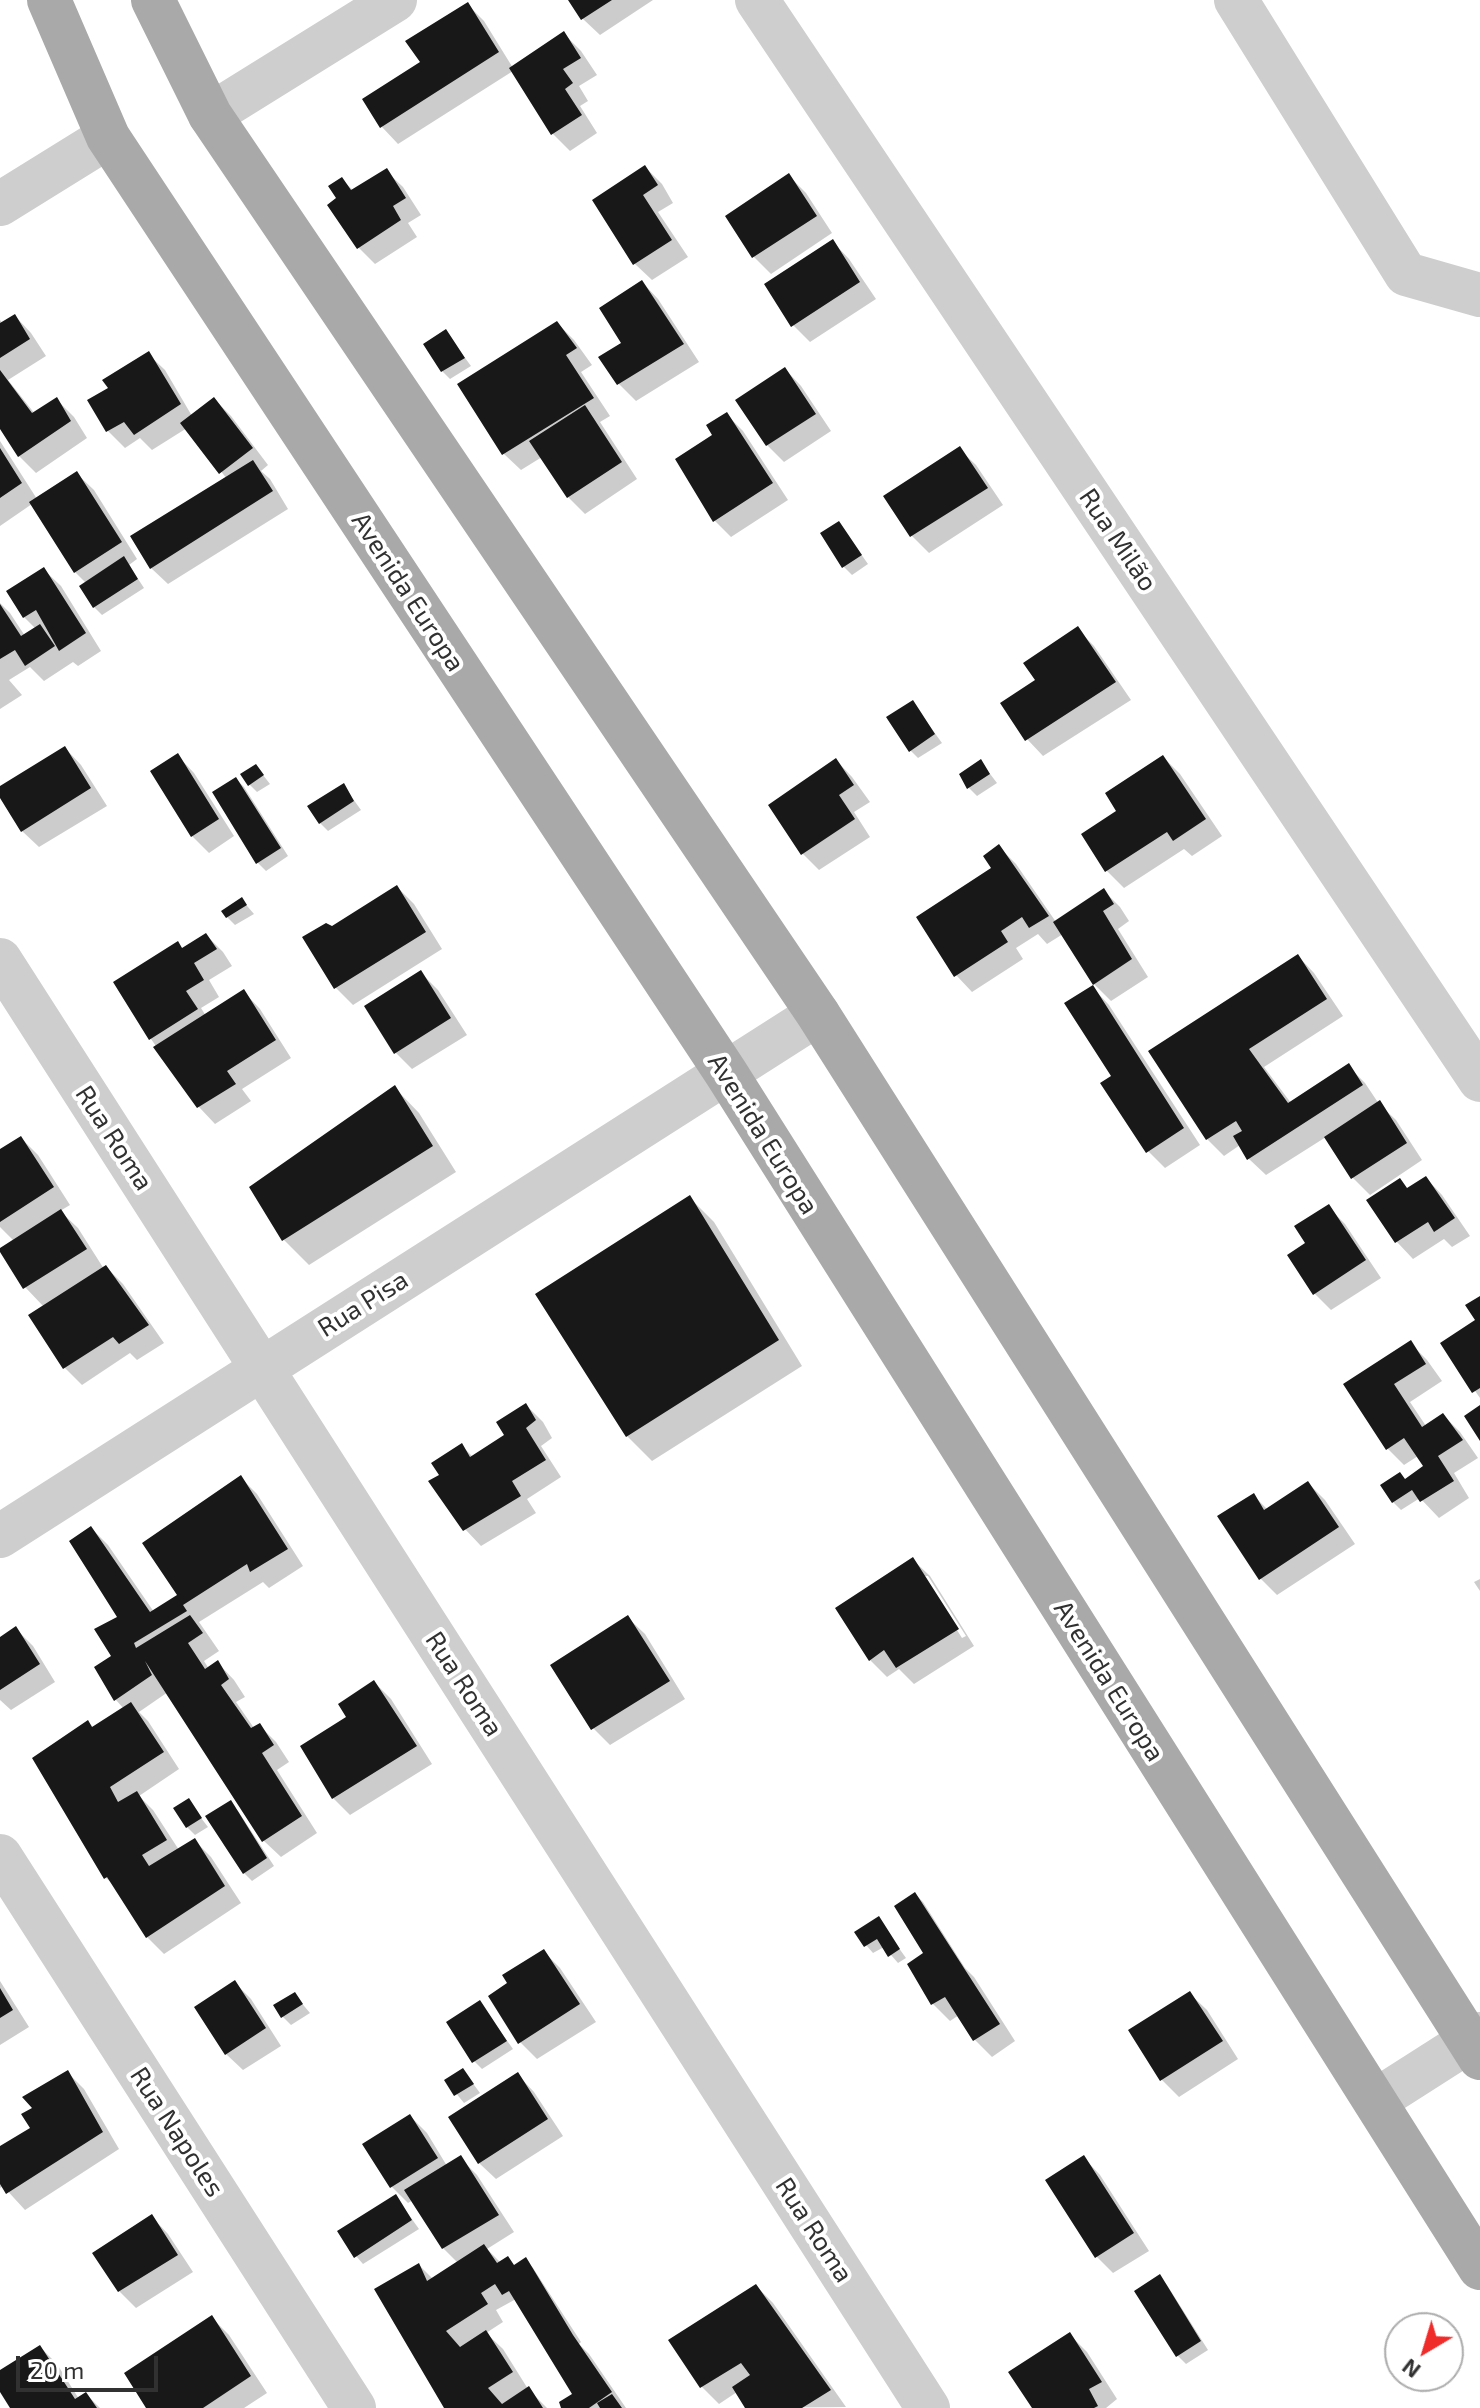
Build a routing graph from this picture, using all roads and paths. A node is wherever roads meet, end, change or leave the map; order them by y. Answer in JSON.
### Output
{"nodes":[{"id":1,"x":49,"y":0,"type":"edge"},
{"id":2,"x":153,"y":0,"type":"edge"},
{"id":3,"x":395,"y":0,"type":"edge"},
{"id":4,"x":757,"y":0,"type":"edge"},
{"id":5,"x":1236,"y":0,"type":"edge"},
{"id":6,"x":210,"y":115,"type":"junction"},
{"id":7,"x":108,"y":137,"type":"junction"},
{"id":8,"x":0,"y":204,"type":"edge"},
{"id":9,"x":1480,"y":295,"type":"edge"},
{"id":10,"x":0,"y":960,"type":"edge"},
{"id":11,"x":818,"y":1014,"type":"junction"},
{"id":12,"x":726,"y":1073,"type":"junction"},
{"id":13,"x":1480,"y":1080,"type":"edge"},
{"id":14,"x":262,"y":1369,"type":"junction"},
{"id":15,"x":0,"y":1536,"type":"edge"},
{"id":16,"x":0,"y":1856,"type":"edge"},
{"id":17,"x":1476,"y":2044,"type":"edge"},
{"id":18,"x":1375,"y":2101,"type":"junction"},
{"id":19,"x":1480,"y":2268,"type":"edge"},
{"id":20,"x":354,"y":2408,"type":"edge"},
{"id":21,"x":928,"y":2408,"type":"edge"}],
"edges":[{"from":1,"to":7,"type":"main road","name":"Avenida Europa"},
{"from":2,"to":6,"type":"main road"},
{"from":3,"to":6,"type":"street"},
{"from":4,"to":13,"type":"street","name":"Rua Milão"},
{"from":5,"to":9,"type":"street"},
{"from":6,"to":11,"type":"main road"},
{"from":7,"to":8,"type":"street"},
{"from":7,"to":12,"type":"main road","name":"Avenida Europa"},
{"from":10,"to":14,"type":"street","name":"Rua Roma"},
{"from":11,"to":12,"type":"street","name":"Rua Pisa"},
{"from":11,"to":17,"type":"main road"},
{"from":12,"to":14,"type":"street","name":"Rua Pisa"},
{"from":12,"to":18,"type":"main road","name":"Avenida Europa"},
{"from":14,"to":15,"type":"street","name":"Rua Pisa"},
{"from":14,"to":21,"type":"street","name":"Rua Roma"},
{"from":16,"to":20,"type":"street","name":"Rua Napoles"},
{"from":17,"to":18,"type":"street"},
{"from":18,"to":19,"type":"main road","name":"Avenida Europa"}]}
